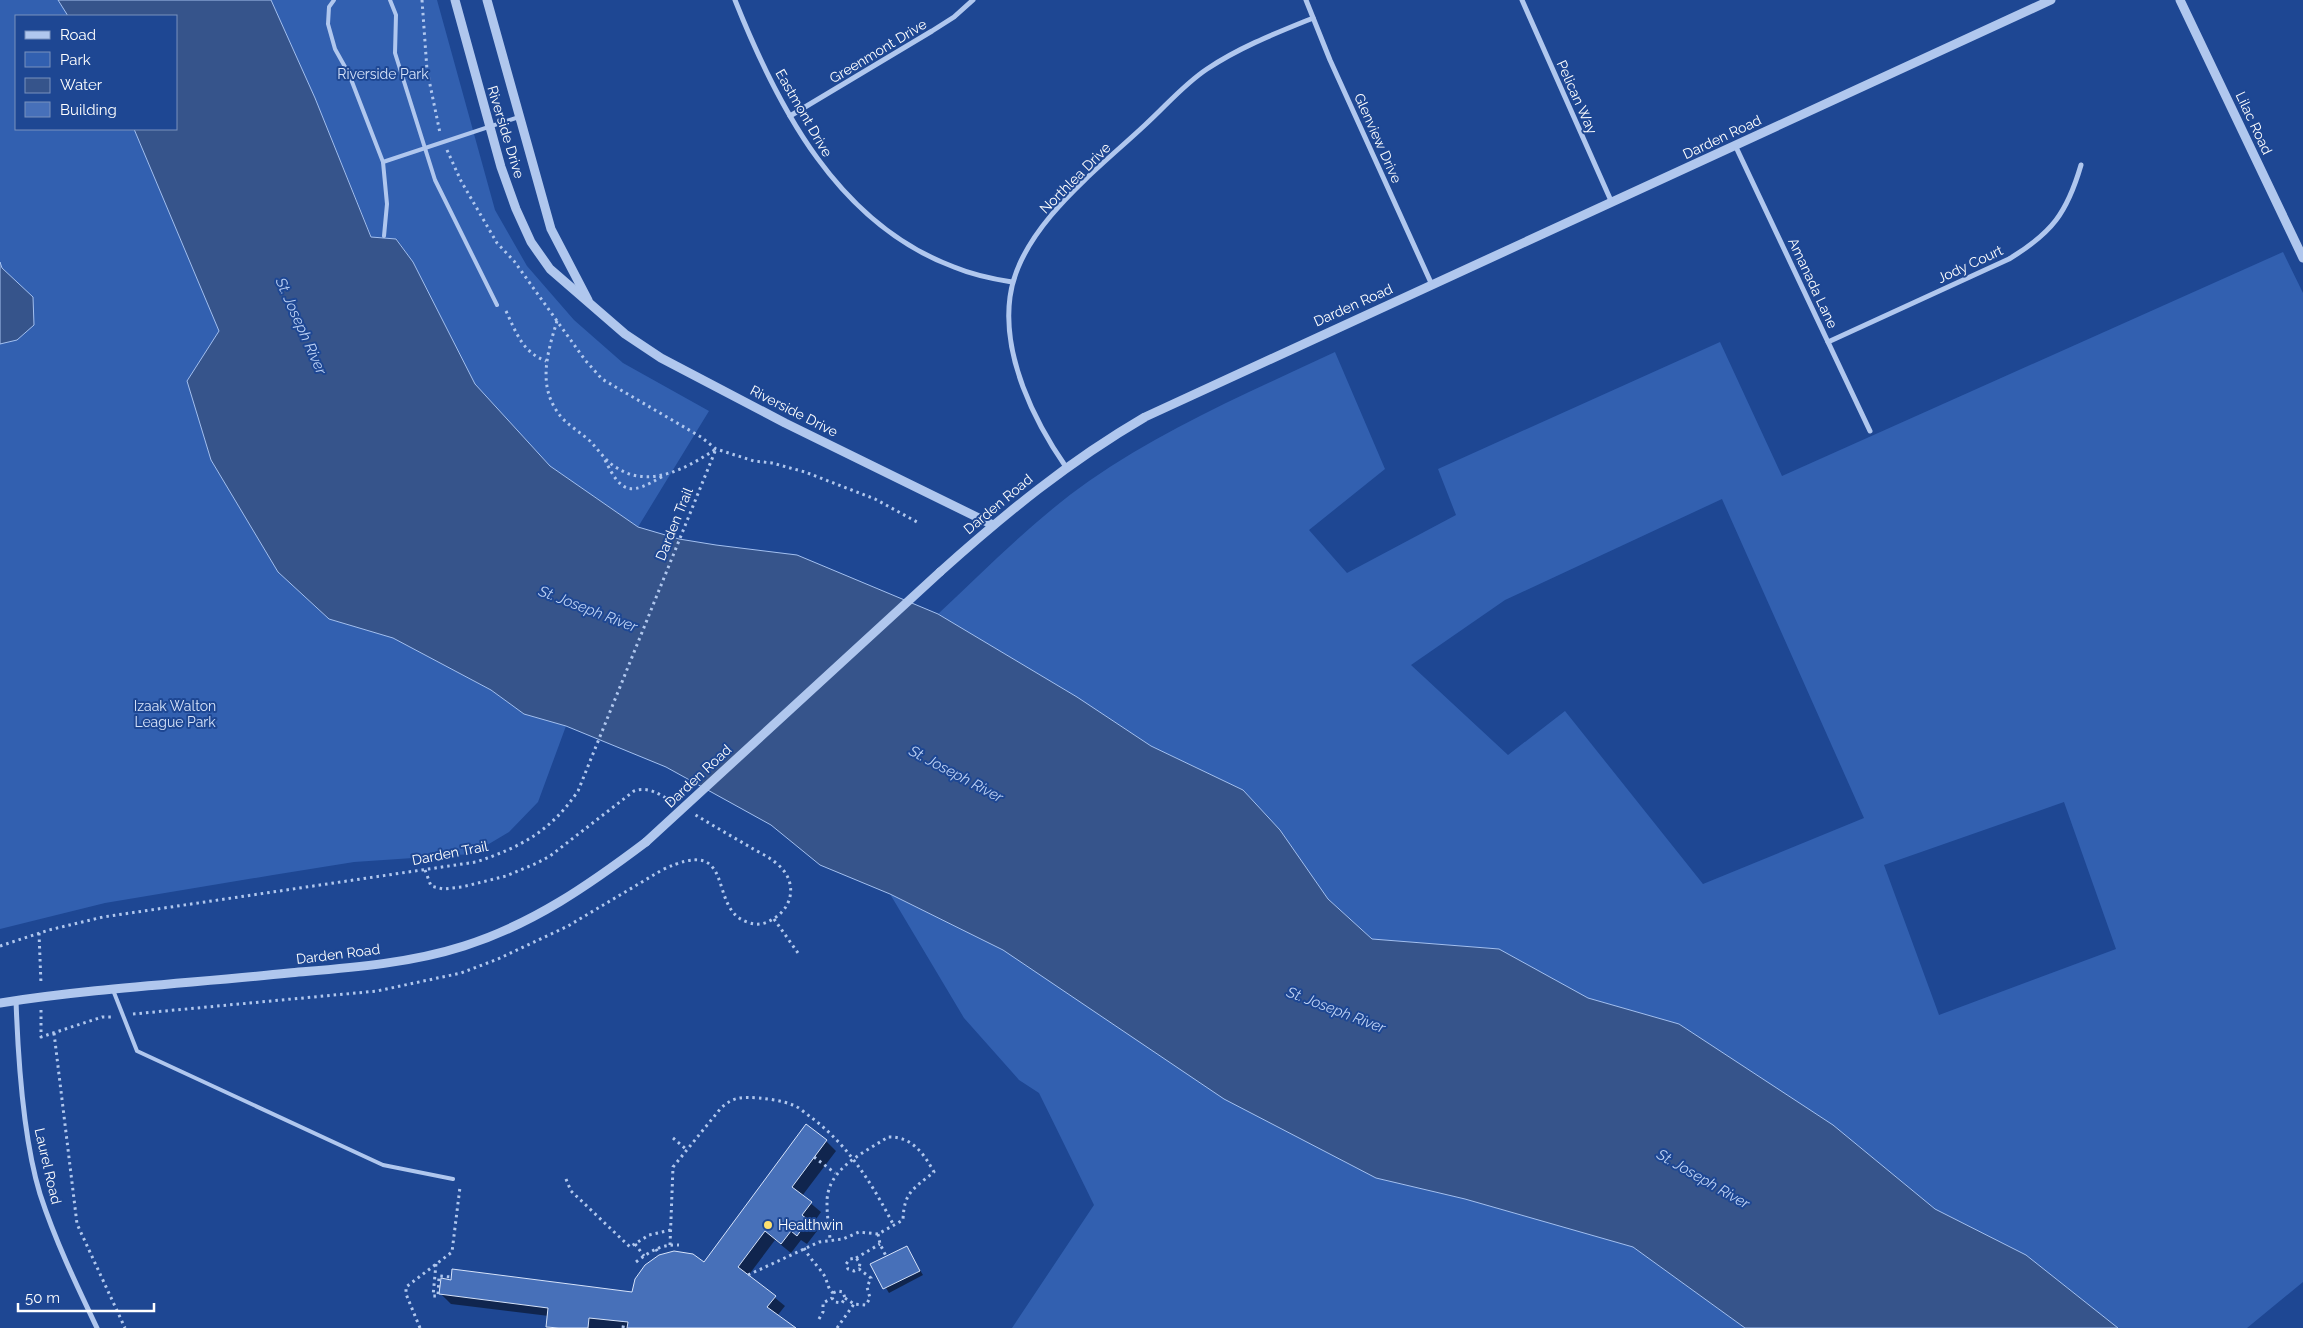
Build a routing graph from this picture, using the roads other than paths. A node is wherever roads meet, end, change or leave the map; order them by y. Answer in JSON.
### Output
{"nodes":[{"id":1,"x":334,"y":0,"type":"edge"},
{"id":2,"x":390,"y":0,"type":"edge"},
{"id":3,"x":454,"y":0,"type":"edge"},
{"id":4,"x":487,"y":0,"type":"edge"},
{"id":5,"x":734,"y":0,"type":"edge"},
{"id":6,"x":973,"y":0,"type":"edge"},
{"id":7,"x":1306,"y":0,"type":"edge"},
{"id":8,"x":1522,"y":0,"type":"edge"},
{"id":9,"x":2051,"y":0,"type":"edge"},
{"id":10,"x":2180,"y":0,"type":"edge"},
{"id":11,"x":1312,"y":18,"type":"junction"},
{"id":12,"x":790,"y":116,"type":"junction"},
{"id":13,"x":519,"y":117,"type":"junction"},
{"id":14,"x":488,"y":126,"type":"junction"},
{"id":15,"x":1735,"y":145,"type":"junction"},
{"id":16,"x":426,"y":148,"type":"junction"},
{"id":17,"x":384,"y":162,"type":"junction"},
{"id":18,"x":2081,"y":165,"type":"dead end"},
{"id":19,"x":1612,"y":203,"type":"junction"},
{"id":20,"x":384,"y":236,"type":"dead end"},
{"id":21,"x":2303,"y":258,"type":"edge"},
{"id":22,"x":1012,"y":282,"type":"junction"},
{"id":23,"x":1432,"y":285,"type":"junction"},
{"id":24,"x":497,"y":305,"type":"road end"},
{"id":25,"x":592,"y":306,"type":"junction"},
{"id":26,"x":1828,"y":342,"type":"junction"},
{"id":27,"x":1870,"y":431,"type":"dead end"},
{"id":28,"x":1066,"y":467,"type":"junction"},
{"id":29,"x":993,"y":525,"type":"junction"},
{"id":30,"x":113,"y":990,"type":"junction"},
{"id":31,"x":16,"y":1000,"type":"junction"},
{"id":32,"x":0,"y":1003,"type":"edge"},
{"id":33,"x":453,"y":1179,"type":"dead end"},
{"id":34,"x":97,"y":1328,"type":"edge"}],
"edges":[{"from":1,"to":17,"type":"lane"},
{"from":2,"to":16,"type":"lane"},
{"from":3,"to":14,"type":"street","name":"Riverside Drive"},
{"from":4,"to":13,"type":"street","name":"Riverside Drive"},
{"from":5,"to":12,"type":"street","name":"Eastmont Drive"},
{"from":6,"to":12,"type":"street","name":"Greenmont Drive"},
{"from":7,"to":11,"type":"street","name":"Glenview Drive"},
{"from":8,"to":19,"type":"street","name":"Pelican Way"},
{"from":9,"to":15,"type":"street","name":"Darden Road"},
{"from":10,"to":21,"type":"street","name":"Lilac Road"},
{"from":11,"to":22,"type":"street","name":"Northlea Drive"},
{"from":11,"to":23,"type":"street","name":"Glenview Drive"},
{"from":12,"to":22,"type":"street","name":"Eastmont Drive"},
{"from":13,"to":14,"type":"lane"},
{"from":13,"to":25,"type":"street","name":"Riverside Drive"},
{"from":14,"to":16,"type":"lane"},
{"from":14,"to":25,"type":"street","name":"Riverside Drive"},
{"from":15,"to":19,"type":"street","name":"Darden Road"},
{"from":15,"to":26,"type":"street","name":"Amanada Lane"},
{"from":16,"to":17,"type":"lane"},
{"from":16,"to":24,"type":"lane"},
{"from":17,"to":20,"type":"lane"},
{"from":18,"to":26,"type":"street","name":"Jody Court"},
{"from":19,"to":23,"type":"street","name":"Darden Road"},
{"from":22,"to":28,"type":"street","name":"Northlea Drive"},
{"from":23,"to":28,"type":"street","name":"Darden Road"},
{"from":25,"to":29,"type":"street","name":"Riverside Drive"},
{"from":26,"to":27,"type":"street","name":"Amanada Lane"},
{"from":28,"to":29,"type":"street","name":"Darden Road"},
{"from":29,"to":30,"type":"street","name":"Darden Road","bridge":true},
{"from":30,"to":31,"type":"street","name":"Darden Road"},
{"from":30,"to":33,"type":"lane"},
{"from":31,"to":32,"type":"street","name":"Darden Road"},
{"from":31,"to":34,"type":"street","name":"Laurel Road"}]}
